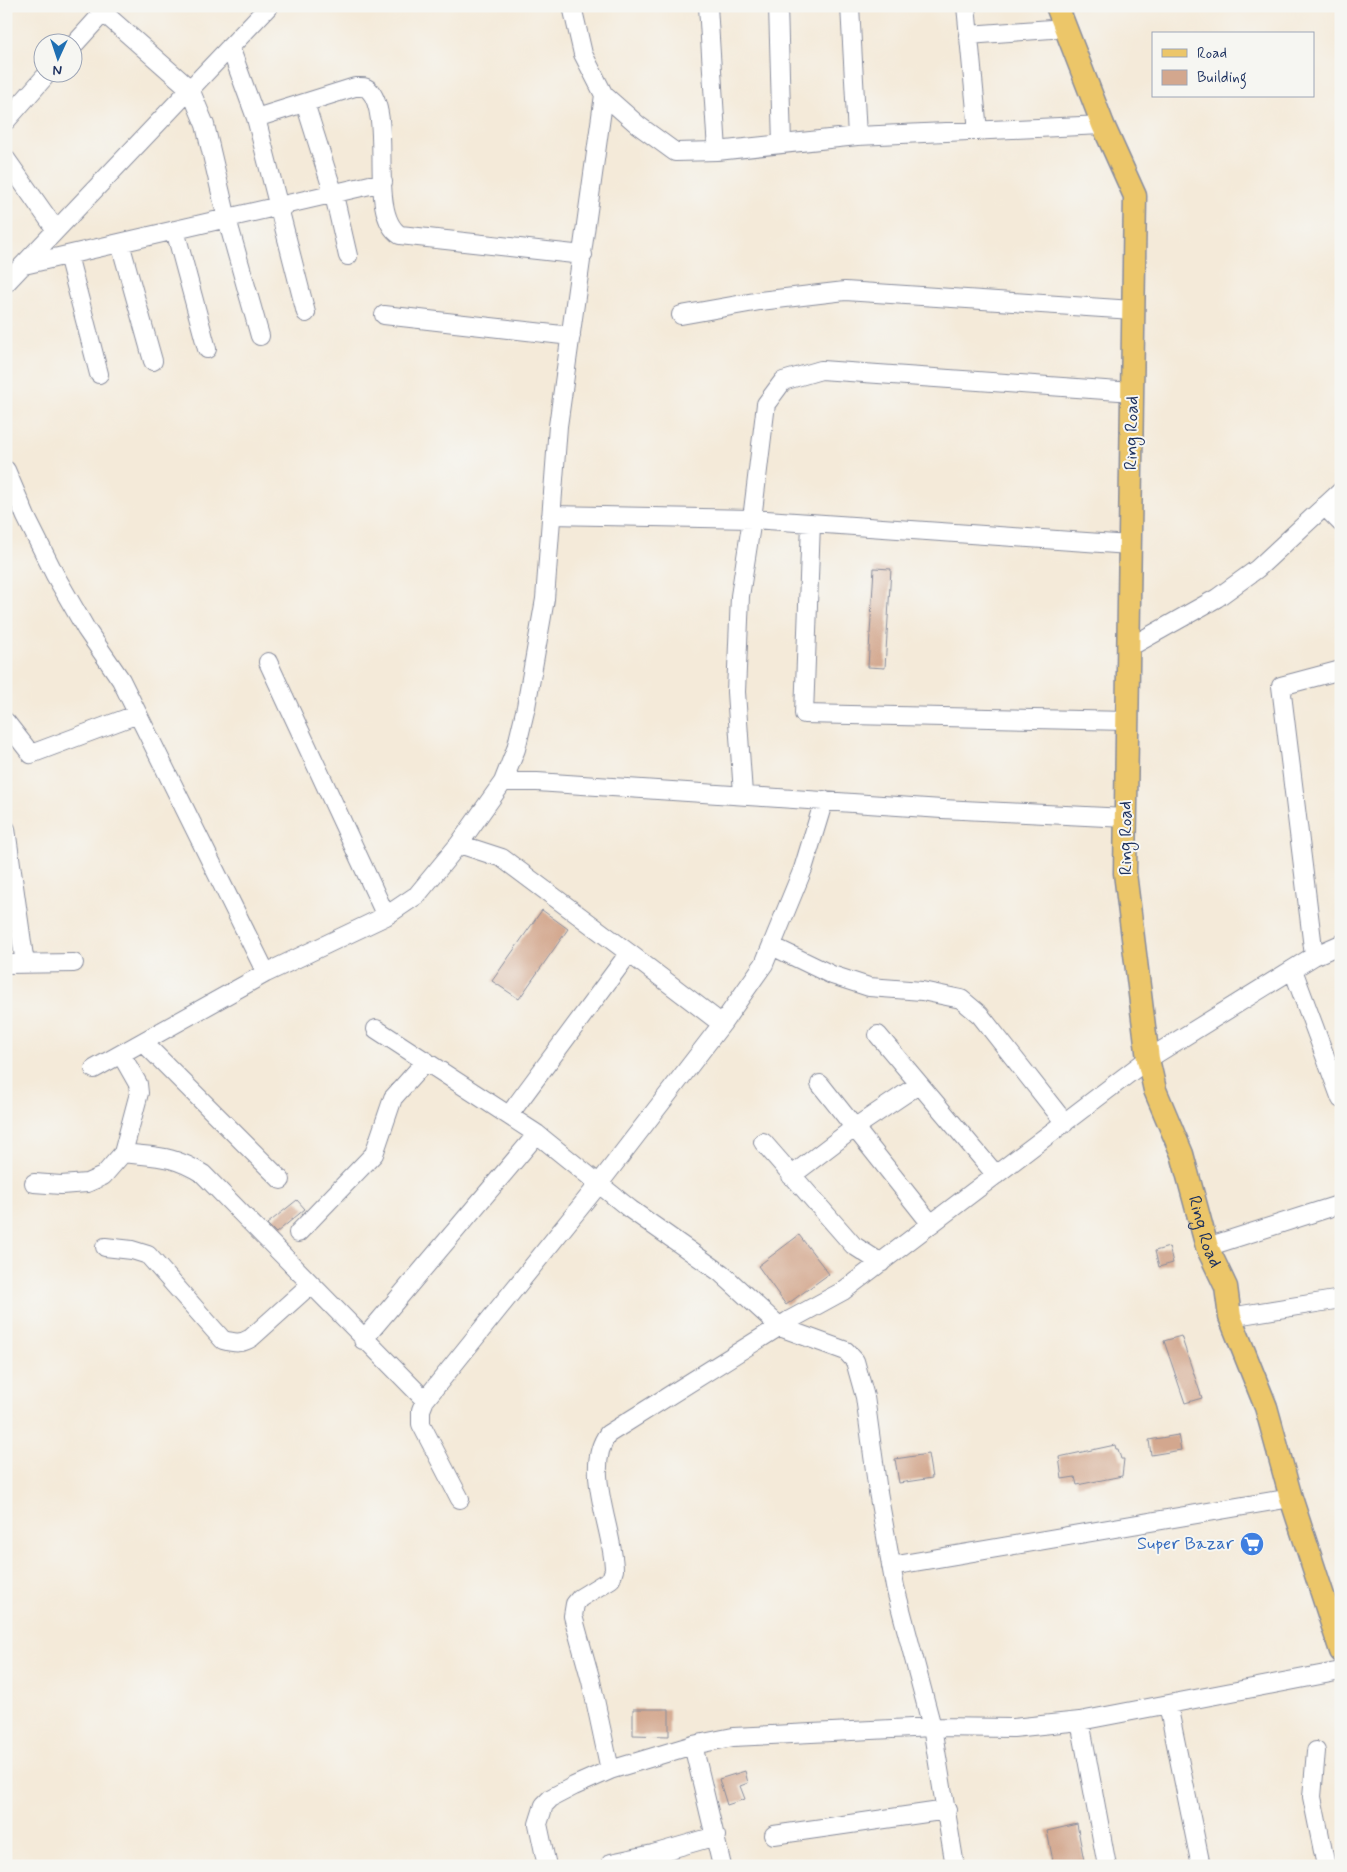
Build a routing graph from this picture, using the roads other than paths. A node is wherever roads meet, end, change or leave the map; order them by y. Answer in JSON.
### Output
{"nodes":[{"id":1,"x":269,"y":6,"type":"edge"},
{"id":2,"x":572,"y":6,"type":"edge"},
{"id":3,"x":708,"y":6,"type":"edge"},
{"id":4,"x":778,"y":6,"type":"edge"},
{"id":5,"x":850,"y":6,"type":"edge"},
{"id":6,"x":966,"y":6,"type":"edge"},
{"id":7,"x":1057,"y":6,"type":"edge"},
{"id":8,"x":103,"y":8,"type":"edge"},
{"id":9,"x":1065,"y":28,"type":"junction"},
{"id":10,"x":82,"y":34,"type":"edge"},
{"id":11,"x":968,"y":35,"type":"junction"},
{"id":12,"x":230,"y":47,"type":"junction"},
{"id":13,"x":41,"y":82,"type":"edge"},
{"id":14,"x":190,"y":89,"type":"junction"},
{"id":15,"x":604,"y":95,"type":"junction"},
{"id":16,"x":306,"y":103,"type":"junction"},
{"id":17,"x":256,"y":118,"type":"junction"},
{"id":18,"x":6,"y":121,"type":"edge"},
{"id":19,"x":1103,"y":125,"type":"junction"},
{"id":20,"x":978,"y":131,"type":"junction"},
{"id":21,"x":857,"y":136,"type":"junction"},
{"id":22,"x":782,"y":144,"type":"junction"},
{"id":23,"x":717,"y":151,"type":"junction"},
{"id":24,"x":6,"y":160,"type":"edge"},
{"id":25,"x":383,"y":182,"type":"junction"},
{"id":26,"x":334,"y":195,"type":"junction"},
{"id":27,"x":278,"y":207,"type":"junction"},
{"id":28,"x":227,"y":219,"type":"junction"},
{"id":29,"x":56,"y":230,"type":"junction"},
{"id":30,"x":175,"y":230,"type":"junction"},
{"id":31,"x":120,"y":244,"type":"junction"},
{"id":32,"x":583,"y":254,"type":"junction"},
{"id":33,"x":68,"y":255,"type":"junction"},
{"id":34,"x":348,"y":256,"type":"dead end"},
{"id":35,"x":24,"y":265,"type":"junction"},
{"id":36,"x":6,"y":283,"type":"edge"},
{"id":37,"x":1134,"y":310,"type":"junction"},
{"id":38,"x":306,"y":313,"type":"dead end"},
{"id":39,"x":384,"y":315,"type":"dead end"},
{"id":40,"x":681,"y":315,"type":"dead end"},
{"id":41,"x":260,"y":336,"type":"dead end"},
{"id":42,"x":571,"y":336,"type":"junction"},
{"id":43,"x":207,"y":349,"type":"dead end"},
{"id":44,"x":152,"y":361,"type":"dead end"},
{"id":45,"x":99,"y":374,"type":"dead end"},
{"id":46,"x":1133,"y":392,"type":"junction"},
{"id":47,"x":6,"y":470,"type":"edge"},
{"id":48,"x":1341,"y":491,"type":"edge"},
{"id":49,"x":1324,"y":506,"type":"junction"},
{"id":50,"x":551,"y":515,"type":"junction"},
{"id":51,"x":752,"y":519,"type":"junction"},
{"id":52,"x":811,"y":523,"type":"junction"},
{"id":53,"x":1341,"y":523,"type":"edge"},
{"id":54,"x":1130,"y":545,"type":"junction"},
{"id":55,"x":1128,"y":648,"type":"junction"},
{"id":56,"x":268,"y":662,"type":"dead end"},
{"id":57,"x":1341,"y":670,"type":"edge"},
{"id":58,"x":138,"y":714,"type":"junction"},
{"id":59,"x":1128,"y":721,"type":"junction"},
{"id":60,"x":6,"y":722,"type":"edge"},
{"id":61,"x":503,"y":782,"type":"junction"},
{"id":62,"x":743,"y":794,"type":"junction"},
{"id":63,"x":824,"y":800,"type":"junction"},
{"id":64,"x":1126,"y":818,"type":"junction"},
{"id":65,"x":6,"y":829,"type":"edge"},
{"id":66,"x":458,"y":844,"type":"junction"},
{"id":67,"x":386,"y":916,"type":"junction"},
{"id":68,"x":1341,"y":944,"type":"edge"},
{"id":69,"x":772,"y":946,"type":"junction"},
{"id":70,"x":629,"y":953,"type":"junction"},
{"id":71,"x":1314,"y":956,"type":"junction"},
{"id":72,"x":74,"y":963,"type":"dead end"},
{"id":73,"x":6,"y":964,"type":"edge"},
{"id":74,"x":25,"y":964,"type":"junction"},
{"id":75,"x":1293,"y":970,"type":"junction"},
{"id":76,"x":266,"y":972,"type":"junction"},
{"id":77,"x":722,"y":1024,"type":"junction"},
{"id":78,"x":376,"y":1029,"type":"dead end"},
{"id":79,"x":878,"y":1035,"type":"dead end"},
{"id":80,"x":143,"y":1042,"type":"junction"},
{"id":81,"x":121,"y":1054,"type":"junction"},
{"id":82,"x":1148,"y":1060,"type":"junction"},
{"id":83,"x":426,"y":1061,"type":"junction"},
{"id":84,"x":94,"y":1069,"type":"dead end"},
{"id":85,"x":820,"y":1084,"type":"dead end"},
{"id":86,"x":918,"y":1086,"type":"junction"},
{"id":87,"x":1341,"y":1099,"type":"edge"},
{"id":88,"x":509,"y":1115,"type":"junction"},
{"id":89,"x":1065,"y":1123,"type":"junction"},
{"id":90,"x":854,"y":1128,"type":"junction"},
{"id":91,"x":537,"y":1134,"type":"junction"},
{"id":92,"x":763,"y":1142,"type":"dead end"},
{"id":93,"x":123,"y":1153,"type":"junction"},
{"id":94,"x":996,"y":1175,"type":"junction"},
{"id":95,"x":791,"y":1176,"type":"junction"},
{"id":96,"x":280,"y":1180,"type":"dead end"},
{"id":97,"x":34,"y":1183,"type":"dead end"},
{"id":98,"x":598,"y":1185,"type":"junction"},
{"id":99,"x":1341,"y":1204,"type":"edge"},
{"id":100,"x":931,"y":1224,"type":"junction"},
{"id":101,"x":298,"y":1234,"type":"dead end"},
{"id":102,"x":1207,"y":1246,"type":"junction"},
{"id":103,"x":105,"y":1247,"type":"dead end"},
{"id":104,"x":881,"y":1263,"type":"junction"},
{"id":105,"x":310,"y":1285,"type":"junction"},
{"id":106,"x":1341,"y":1299,"type":"edge"},
{"id":107,"x":1230,"y":1316,"type":"junction"},
{"id":108,"x":780,"y":1327,"type":"junction"},
{"id":109,"x":363,"y":1340,"type":"junction"},
{"id":110,"x":425,"y":1400,"type":"junction"},
{"id":111,"x":1291,"y":1498,"type":"junction"},
{"id":112,"x":460,"y":1499,"type":"dead end"},
{"id":113,"x":891,"y":1566,"type":"junction"},
{"id":114,"x":1341,"y":1651,"type":"edge"},
{"id":115,"x":1341,"y":1671,"type":"edge"},
{"id":116,"x":1168,"y":1705,"type":"junction"},
{"id":117,"x":1080,"y":1721,"type":"junction"},
{"id":118,"x":932,"y":1727,"type":"junction"},
{"id":119,"x":693,"y":1745,"type":"junction"},
{"id":120,"x":1316,"y":1751,"type":"dead end"},
{"id":121,"x":610,"y":1770,"type":"junction"},
{"id":122,"x":947,"y":1810,"type":"junction"},
{"id":123,"x":774,"y":1835,"type":"dead end"},
{"id":124,"x":716,"y":1836,"type":"junction"},
{"id":125,"x":610,"y":1863,"type":"dead end"},
{"id":126,"x":547,"y":1866,"type":"edge"},
{"id":127,"x":722,"y":1866,"type":"edge"},
{"id":128,"x":955,"y":1866,"type":"edge"},
{"id":129,"x":1107,"y":1866,"type":"edge"},
{"id":130,"x":1201,"y":1866,"type":"edge"},
{"id":131,"x":1326,"y":1866,"type":"edge"}],
"edges":[{"from":1,"to":12,"type":"street"},
{"from":2,"to":15,"type":"street"},
{"from":3,"to":23,"type":"street"},
{"from":4,"to":22,"type":"street"},
{"from":5,"to":21,"type":"street"},
{"from":6,"to":11,"type":"street"},
{"from":7,"to":9,"type":"main road","name":"Ring Road"},
{"from":8,"to":10,"type":"street"},
{"from":8,"to":14,"type":"street"},
{"from":9,"to":11,"type":"street"},
{"from":9,"to":19,"type":"main road","name":"Ring Road"},
{"from":11,"to":20,"type":"street"},
{"from":12,"to":14,"type":"street"},
{"from":12,"to":17,"type":"street"},
{"from":13,"to":18,"type":"street"},
{"from":14,"to":28,"type":"street"},
{"from":14,"to":29,"type":"street"},
{"from":15,"to":23,"type":"street"},
{"from":15,"to":32,"type":"street"},
{"from":16,"to":17,"type":"street"},
{"from":16,"to":25,"type":"street"},
{"from":16,"to":26,"type":"street"},
{"from":17,"to":27,"type":"street"},
{"from":19,"to":20,"type":"street"},
{"from":19,"to":37,"type":"main road","name":"Ring Road"},
{"from":20,"to":21,"type":"street"},
{"from":21,"to":22,"type":"street"},
{"from":22,"to":23,"type":"street"},
{"from":24,"to":29,"type":"street"},
{"from":25,"to":26,"type":"street"},
{"from":25,"to":32,"type":"street"},
{"from":26,"to":27,"type":"street"},
{"from":26,"to":34,"type":"street"},
{"from":27,"to":28,"type":"street"},
{"from":27,"to":38,"type":"street"},
{"from":28,"to":30,"type":"street"},
{"from":28,"to":41,"type":"street"},
{"from":29,"to":35,"type":"street"},
{"from":30,"to":31,"type":"street"},
{"from":30,"to":43,"type":"street"},
{"from":31,"to":33,"type":"street"},
{"from":31,"to":44,"type":"street"},
{"from":32,"to":42,"type":"street"},
{"from":33,"to":35,"type":"street"},
{"from":33,"to":45,"type":"street"},
{"from":35,"to":36,"type":"street"},
{"from":37,"to":40,"type":"street"},
{"from":37,"to":46,"type":"main road","name":"Ring Road"},
{"from":39,"to":42,"type":"street"},
{"from":42,"to":50,"type":"street"},
{"from":46,"to":51,"type":"street"},
{"from":46,"to":54,"type":"main road","name":"Ring Road"},
{"from":47,"to":58,"type":"street"},
{"from":48,"to":49,"type":"street"},
{"from":49,"to":53,"type":"street"},
{"from":49,"to":55,"type":"street"},
{"from":50,"to":51,"type":"street"},
{"from":50,"to":61,"type":"street"},
{"from":51,"to":52,"type":"street"},
{"from":51,"to":62,"type":"street"},
{"from":52,"to":54,"type":"street"},
{"from":52,"to":59,"type":"street"},
{"from":54,"to":55,"type":"main road","name":"Ring Road"},
{"from":55,"to":59,"type":"main road","name":"Ring Road"},
{"from":56,"to":67,"type":"street"},
{"from":57,"to":71,"type":"street"},
{"from":58,"to":60,"type":"street"},
{"from":58,"to":76,"type":"street"},
{"from":59,"to":64,"type":"main road","name":"Ring Road"},
{"from":61,"to":62,"type":"street"},
{"from":61,"to":66,"type":"street"},
{"from":62,"to":63,"type":"street"},
{"from":63,"to":64,"type":"street"},
{"from":63,"to":69,"type":"street"},
{"from":64,"to":82,"type":"main road","name":"Ring Road"},
{"from":65,"to":74,"type":"street"},
{"from":66,"to":67,"type":"street"},
{"from":66,"to":70,"type":"street"},
{"from":67,"to":76,"type":"street"},
{"from":68,"to":71,"type":"street"},
{"from":69,"to":77,"type":"street"},
{"from":69,"to":89,"type":"street"},
{"from":70,"to":77,"type":"street"},
{"from":70,"to":88,"type":"street"},
{"from":71,"to":75,"type":"street"},
{"from":72,"to":74,"type":"street"},
{"from":73,"to":74,"type":"street"},
{"from":75,"to":82,"type":"street"},
{"from":75,"to":87,"type":"street"},
{"from":76,"to":80,"type":"street"},
{"from":77,"to":98,"type":"street"},
{"from":78,"to":83,"type":"street"},
{"from":79,"to":86,"type":"street"},
{"from":80,"to":81,"type":"street"},
{"from":80,"to":96,"type":"street"},
{"from":81,"to":84,"type":"street"},
{"from":81,"to":93,"type":"street"},
{"from":82,"to":89,"type":"street"},
{"from":82,"to":102,"type":"main road","name":"Ring Road"},
{"from":83,"to":88,"type":"street"},
{"from":83,"to":101,"type":"street"},
{"from":85,"to":90,"type":"street"},
{"from":86,"to":90,"type":"street"},
{"from":86,"to":94,"type":"street"},
{"from":88,"to":91,"type":"street"},
{"from":89,"to":94,"type":"street"},
{"from":90,"to":95,"type":"street"},
{"from":90,"to":100,"type":"street"},
{"from":91,"to":98,"type":"street"},
{"from":91,"to":109,"type":"street"},
{"from":92,"to":95,"type":"street"},
{"from":93,"to":97,"type":"street"},
{"from":93,"to":105,"type":"street"},
{"from":94,"to":100,"type":"street"},
{"from":95,"to":104,"type":"street"},
{"from":98,"to":108,"type":"street"},
{"from":98,"to":110,"type":"street"},
{"from":99,"to":102,"type":"street"},
{"from":100,"to":104,"type":"street"},
{"from":102,"to":107,"type":"main road","name":"Ring Road"},
{"from":103,"to":105,"type":"street"},
{"from":104,"to":108,"type":"street"},
{"from":105,"to":109,"type":"street"},
{"from":106,"to":107,"type":"street"},
{"from":107,"to":111,"type":"main road","name":"Ring Road"},
{"from":108,"to":113,"type":"street"},
{"from":108,"to":121,"type":"street"},
{"from":109,"to":110,"type":"street"},
{"from":110,"to":112,"type":"street"},
{"from":111,"to":113,"type":"street"},
{"from":111,"to":114,"type":"main road","name":"Ring Road"},
{"from":113,"to":118,"type":"street"},
{"from":115,"to":116,"type":"street"},
{"from":116,"to":117,"type":"street"},
{"from":116,"to":130,"type":"street"},
{"from":117,"to":118,"type":"street"},
{"from":117,"to":129,"type":"street"},
{"from":118,"to":119,"type":"street"},
{"from":118,"to":122,"type":"street"},
{"from":119,"to":121,"type":"street"},
{"from":119,"to":124,"type":"street"},
{"from":120,"to":131,"type":"street"},
{"from":121,"to":126,"type":"street"},
{"from":122,"to":123,"type":"street"},
{"from":122,"to":128,"type":"street"},
{"from":124,"to":125,"type":"street"},
{"from":124,"to":127,"type":"street"}]}
